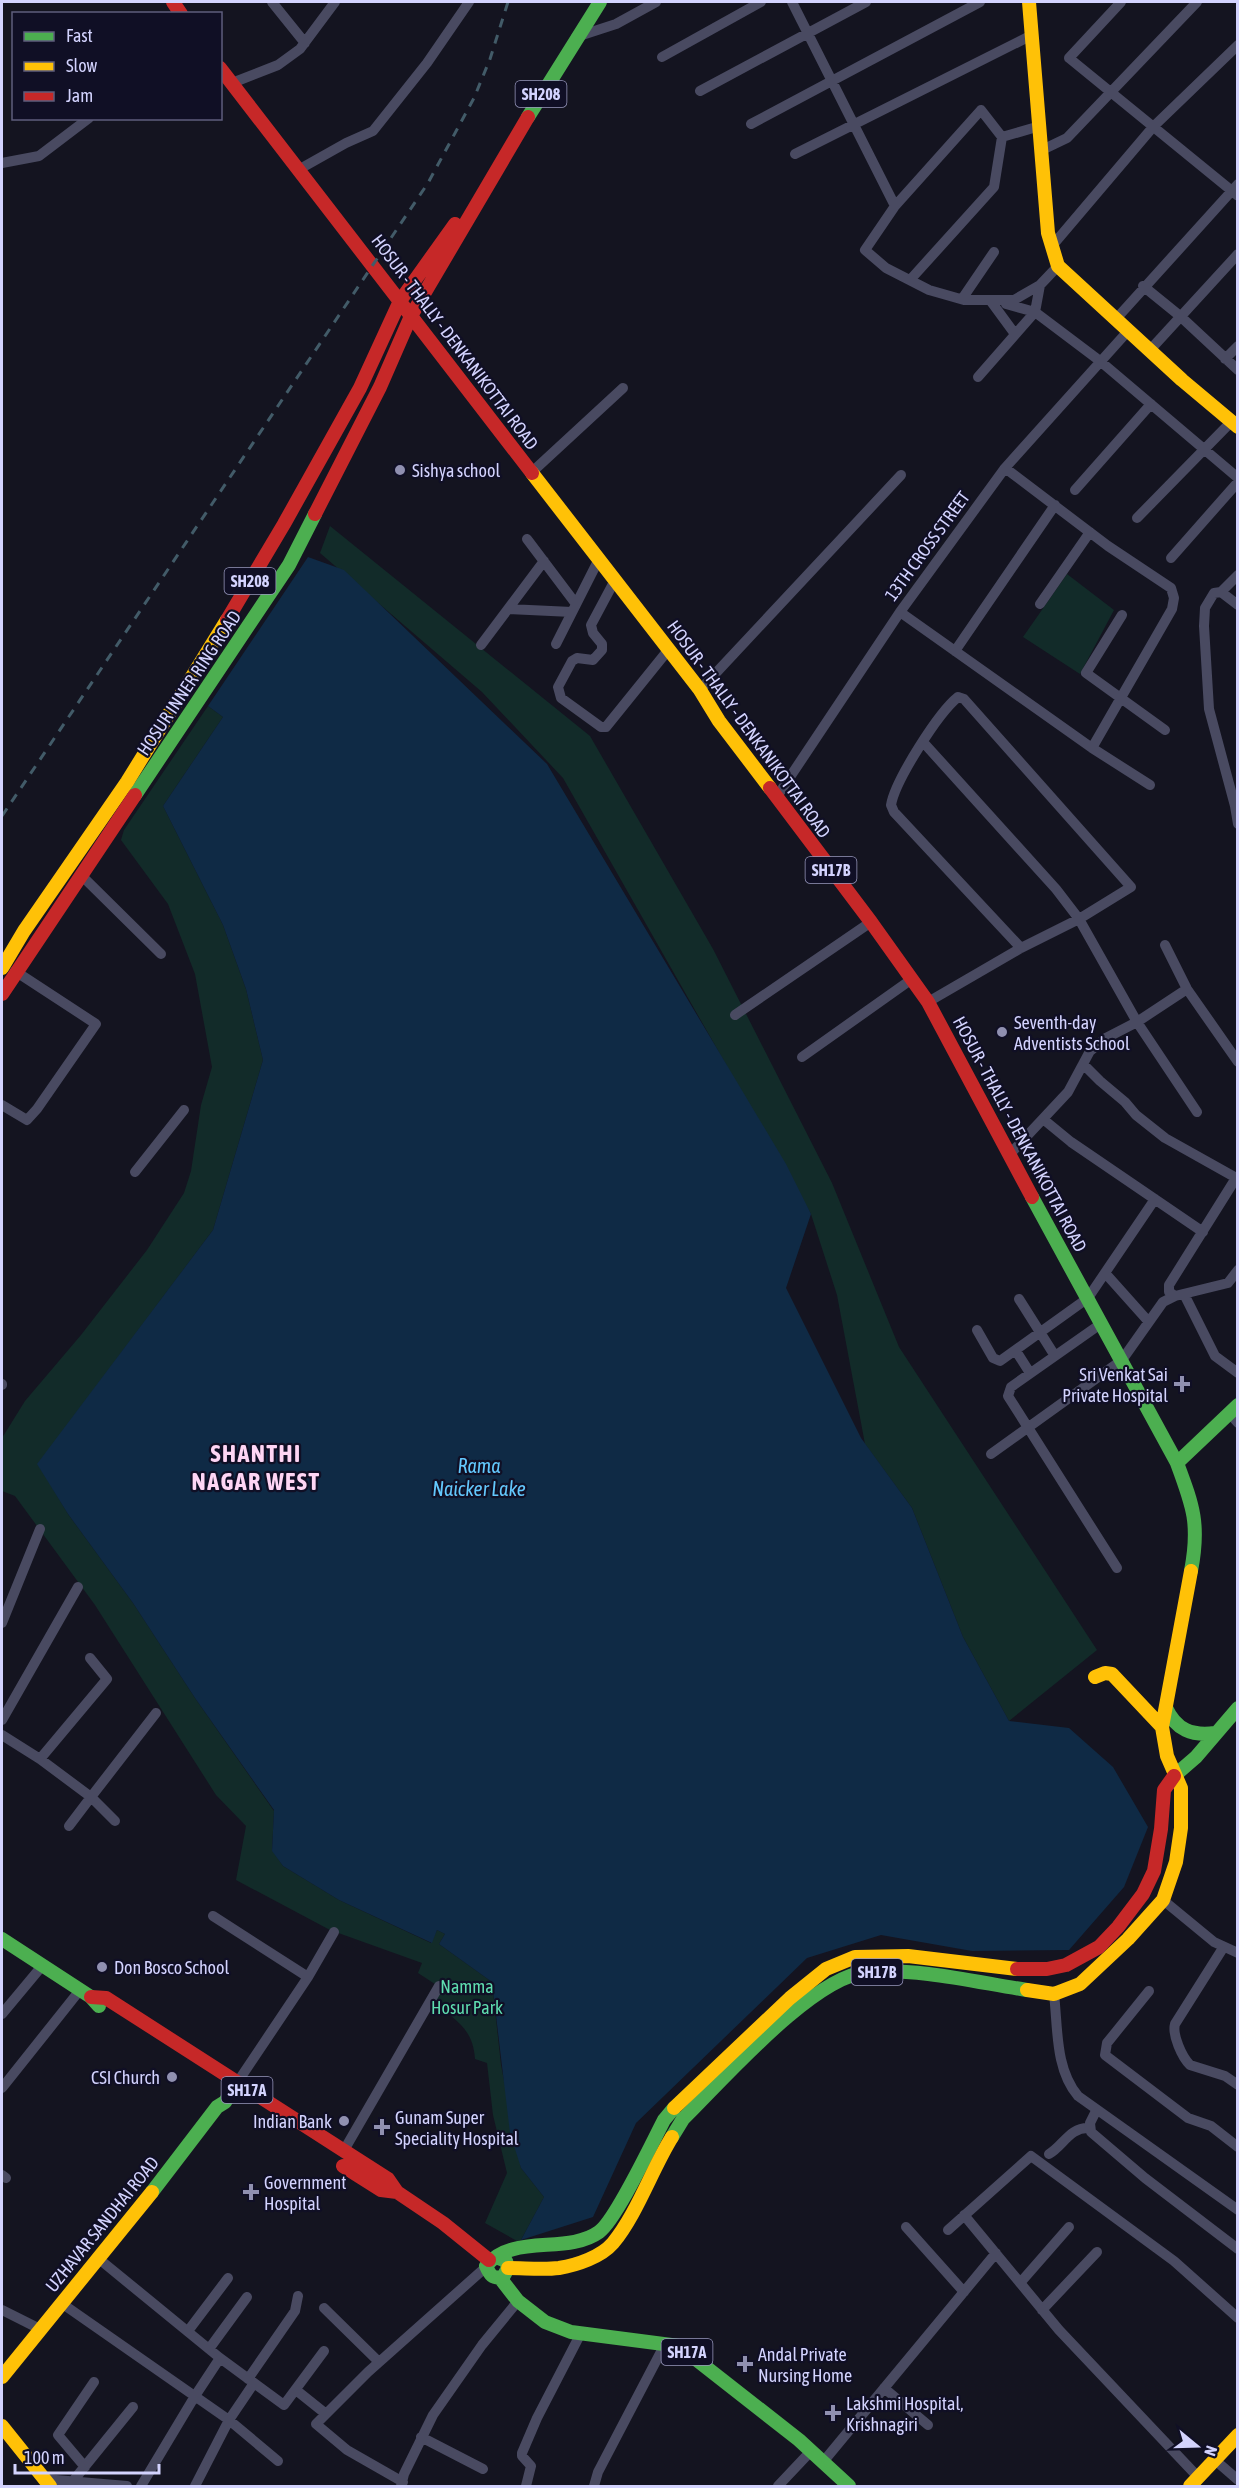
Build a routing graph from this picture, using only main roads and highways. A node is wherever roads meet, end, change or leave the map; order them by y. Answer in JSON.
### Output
{"nodes":[{"id":1,"x":600,"y":2,"type":"edge"},
{"id":2,"x":1029,"y":2,"type":"edge"},
{"id":3,"x":222,"y":70,"type":"edge"},
{"id":4,"x":484,"y":188,"type":"junction"},
{"id":5,"x":400,"y":301,"type":"junction"},
{"id":6,"x":411,"y":316,"type":"junction"},
{"id":7,"x":1234,"y":424,"type":"edge"},
{"id":8,"x":305,"y":485,"type":"junction"},
{"id":9,"x":325,"y":496,"type":"junction"},
{"id":10,"x":8,"y":970,"type":"edge"},
{"id":11,"x":2,"y":994,"type":"edge"},
{"id":12,"x":1235,"y":1414,"type":"edge"},
{"id":13,"x":1177,"y":1463,"type":"junction"},
{"id":14,"x":1095,"y":1677,"type":"dead end"},
{"id":15,"x":1166,"y":1708,"type":"junction"},
{"id":16,"x":1238,"y":1708,"type":"edge"},
{"id":17,"x":1162,"y":1727,"type":"junction"},
{"id":18,"x":1215,"y":1733,"type":"junction"},
{"id":19,"x":1174,"y":1776,"type":"junction"},
{"id":20,"x":2,"y":1939,"type":"edge"},
{"id":21,"x":231,"y":2093,"type":"junction"},
{"id":22,"x":397,"y":2192,"type":"junction"},
{"id":23,"x":101,"y":2260,"type":"junction"},
{"id":24,"x":491,"y":2261,"type":"junction"},
{"id":25,"x":509,"y":2271,"type":"junction"},
{"id":26,"x":14,"y":2364,"type":"junction"},
{"id":27,"x":2,"y":2378,"type":"edge"},
{"id":28,"x":2,"y":2426,"type":"edge"},
{"id":29,"x":1238,"y":2434,"type":"edge"},
{"id":30,"x":1194,"y":2482,"type":"edge"},
{"id":31,"x":47,"y":2483,"type":"edge"},
{"id":32,"x":849,"y":2487,"type":"edge"}],
"edges":[{"from":1,"to":4,"type":"main road","name":"HOSUR INNER RING ROAD","number":"SH208"},
{"from":2,"to":7,"type":"main road"},
{"from":3,"to":5,"type":"main road","name":"HOSUR - THALLY - DENKANIKOTTAI ROAD","number":"SH17B"},
{"from":4,"to":5,"type":"main road","name":"HOSUR INNER RING ROAD","number":"SH208"},
{"from":4,"to":6,"type":"main road","name":"HOSUR INNER RING ROAD","number":"SH208"},
{"from":5,"to":6,"type":"main road","name":"HOSUR - THALLY - DENKANIKOTTAI ROAD","number":"SH17B"},
{"from":5,"to":8,"type":"main road","name":"HOSUR INNER RING ROAD","number":"SH208"},
{"from":6,"to":9,"type":"main road","name":"HOSUR INNER RING ROAD","number":"SH208"},
{"from":6,"to":13,"type":"main road","name":"HOSUR - THALLY - DENKANIKOTTAI ROAD","number":"SH17B"},
{"from":8,"to":9,"type":"main road"},
{"from":8,"to":10,"type":"main road","name":"HOSUR INNER RING ROAD","number":"SH208"},
{"from":9,"to":10,"type":"main road","name":"HOSUR INNER RING ROAD","number":"SH208"},
{"from":10,"to":11,"type":"main road","name":"HOSUR INNER RING ROAD","number":"SH208"},
{"from":12,"to":13,"type":"main road"},
{"from":13,"to":15,"type":"main road","name":"HOSUR - THALLY - DENKANIKOTTAI ROAD","number":"SH17B"},
{"from":14,"to":17,"type":"main road"},
{"from":15,"to":17,"type":"main road","name":"HOSUR - THALLY - DENKANIKOTTAI ROAD","number":"SH17B"},
{"from":15,"to":18,"type":"main road"},
{"from":16,"to":18,"type":"main road"},
{"from":17,"to":19,"type":"main road","name":"HOSUR - THALLY - DENKANIKOTTAI ROAD","number":"SH17B"},
{"from":18,"to":19,"type":"main road"},
{"from":19,"to":24,"type":"main road","number":"SH17B"},
{"from":19,"to":25,"type":"main road","name":"HOSUR - THALLY - DENKANIKOTTAI ROAD","number":"SH17B"},
{"from":20,"to":21,"type":"main road","number":"SH17A"},
{"from":21,"to":22,"type":"main road","number":"SH17A"},
{"from":21,"to":22,"type":"main road","number":"SH17A"},
{"from":21,"to":23,"type":"main road","name":"UZHAVAR SANDHAI ROAD"},
{"from":22,"to":24,"type":"main road","number":"SH17A"},
{"from":23,"to":26,"type":"main road","name":"UZHAVAR SANDHAI ROAD"},
{"from":23,"to":26,"type":"main road"},
{"from":24,"to":25,"type":"main road","number":"SH17A"},
{"from":25,"to":32,"type":"main road","number":"SH17A"},
{"from":26,"to":27,"type":"main road","name":"UZHAVAR SANDHAI ROAD"},
{"from":28,"to":31,"type":"main road"},
{"from":29,"to":30,"type":"main road"}]}
